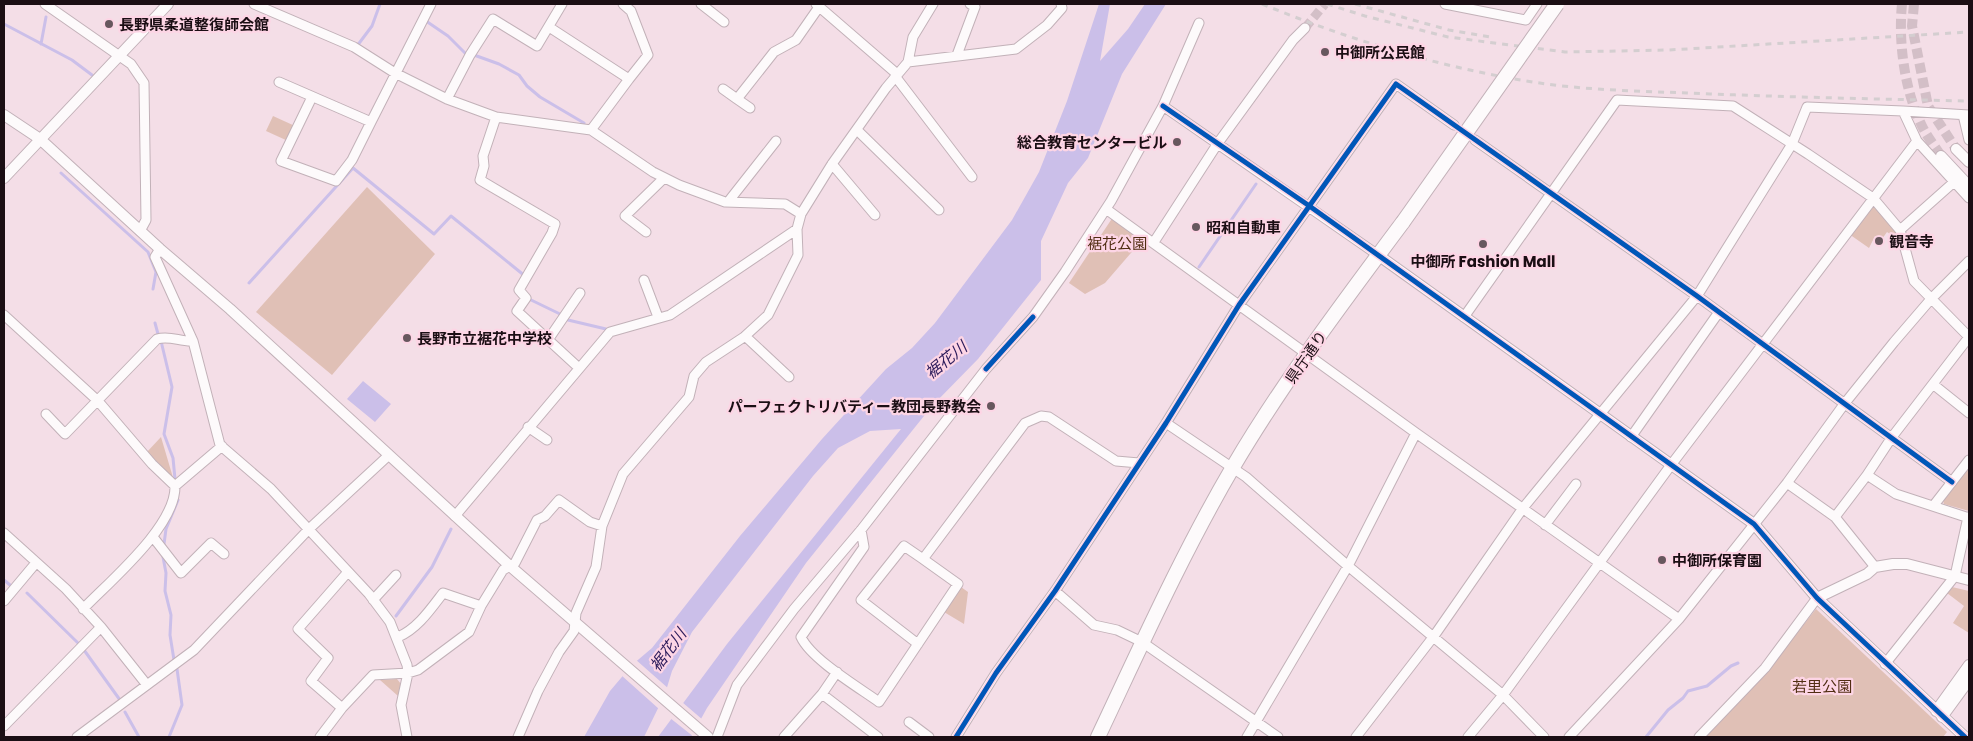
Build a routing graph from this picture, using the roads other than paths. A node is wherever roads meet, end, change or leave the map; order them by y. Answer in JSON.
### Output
{"nodes":[{"id":1,"x":45,"y":4,"type":"edge"},
{"id":2,"x":168,"y":4,"type":"edge"},
{"id":3,"x":254,"y":4,"type":"edge"},
{"id":4,"x":431,"y":4,"type":"edge"},
{"id":5,"x":562,"y":4,"type":"edge"},
{"id":6,"x":623,"y":4,"type":"edge"},
{"id":7,"x":701,"y":4,"type":"edge"},
{"id":8,"x":933,"y":4,"type":"edge"},
{"id":9,"x":970,"y":4,"type":"edge"},
{"id":10,"x":1061,"y":4,"type":"edge"},
{"id":11,"x":1445,"y":4,"type":"edge"},
{"id":12,"x":1537,"y":4,"type":"edge"},
{"id":13,"x":1557,"y":4,"type":"edge"},
{"id":14,"x":817,"y":5,"type":"edge"},
{"id":15,"x":724,"y":22,"type":"dead end"},
{"id":16,"x":1199,"y":23,"type":"dead end"},
{"id":17,"x":548,"y":26,"type":"junction"},
{"id":18,"x":1305,"y":28,"type":"tunnel mouth"},
{"id":19,"x":957,"y":55,"type":"junction"},
{"id":20,"x":119,"y":56,"type":"junction"},
{"id":21,"x":908,"y":62,"type":"junction"},
{"id":22,"x":395,"y":73,"type":"junction"},
{"id":23,"x":896,"y":75,"type":"junction"},
{"id":24,"x":630,"y":79,"type":"junction"},
{"id":25,"x":279,"y":82,"type":"dead end"},
{"id":26,"x":723,"y":88,"type":"dead end"},
{"id":27,"x":312,"y":97,"type":"junction"},
{"id":28,"x":737,"y":98,"type":"junction"},
{"id":29,"x":447,"y":99,"type":"junction"},
{"id":30,"x":1163,"y":106,"type":"junction"},
{"id":31,"x":750,"y":108,"type":"dead end"},
{"id":32,"x":1903,"y":111,"type":"junction"},
{"id":33,"x":4,"y":115,"type":"edge"},
{"id":34,"x":1966,"y":115,"type":"edge"},
{"id":35,"x":496,"y":117,"type":"junction"},
{"id":36,"x":372,"y":122,"type":"junction"},
{"id":37,"x":1454,"y":125,"type":"dead end"},
{"id":38,"x":591,"y":130,"type":"junction"},
{"id":39,"x":856,"y":130,"type":"junction"},
{"id":40,"x":40,"y":139,"type":"junction"},
{"id":41,"x":1475,"y":140,"type":"dead end"},
{"id":42,"x":1917,"y":140,"type":"junction"},
{"id":43,"x":1969,"y":140,"type":"edge"},
{"id":44,"x":776,"y":141,"type":"dead end"},
{"id":45,"x":1218,"y":143,"type":"junction"},
{"id":46,"x":1792,"y":144,"type":"junction"},
{"id":47,"x":1956,"y":149,"type":"tunnel mouth"},
{"id":48,"x":1941,"y":156,"type":"tunnel mouth"},
{"id":49,"x":1969,"y":162,"type":"edge"},
{"id":50,"x":832,"y":164,"type":"junction"},
{"id":51,"x":972,"y":177,"type":"dead end"},
{"id":52,"x":4,"y":178,"type":"edge"},
{"id":53,"x":664,"y":178,"type":"junction"},
{"id":54,"x":1954,"y":182,"type":"junction"},
{"id":55,"x":1969,"y":186,"type":"edge"},
{"id":56,"x":1551,"y":193,"type":"junction"},
{"id":57,"x":1873,"y":198,"type":"junction"},
{"id":58,"x":1969,"y":198,"type":"edge"},
{"id":59,"x":728,"y":202,"type":"junction"},
{"id":60,"x":1308,"y":205,"type":"junction"},
{"id":61,"x":1106,"y":209,"type":"junction"},
{"id":62,"x":939,"y":210,"type":"dead end"},
{"id":63,"x":801,"y":214,"type":"junction"},
{"id":64,"x":874,"y":215,"type":"dead end"},
{"id":65,"x":797,"y":228,"type":"junction"},
{"id":66,"x":1900,"y":230,"type":"junction"},
{"id":67,"x":140,"y":231,"type":"junction"},
{"id":68,"x":646,"y":232,"type":"dead end"},
{"id":69,"x":1154,"y":242,"type":"junction"},
{"id":70,"x":160,"y":249,"type":"junction"},
{"id":71,"x":1378,"y":255,"type":"junction"},
{"id":72,"x":1969,"y":261,"type":"edge"},
{"id":73,"x":644,"y":280,"type":"dead end"},
{"id":74,"x":580,"y":293,"type":"dead end"},
{"id":75,"x":1697,"y":296,"type":"junction"},
{"id":76,"x":1931,"y":300,"type":"junction"},
{"id":77,"x":1239,"y":305,"type":"junction"},
{"id":78,"x":1719,"y":312,"type":"junction"},
{"id":79,"x":4,"y":315,"type":"edge"},
{"id":80,"x":658,"y":317,"type":"junction"},
{"id":81,"x":1464,"y":317,"type":"junction"},
{"id":82,"x":745,"y":336,"type":"junction"},
{"id":83,"x":1969,"y":337,"type":"edge"},
{"id":84,"x":548,"y":340,"type":"junction"},
{"id":85,"x":193,"y":341,"type":"junction"},
{"id":86,"x":1763,"y":345,"type":"junction"},
{"id":87,"x":1308,"y":355,"type":"junction"},
{"id":88,"x":579,"y":368,"type":"junction"},
{"id":89,"x":783,"y":375,"type":"dead end"},
{"id":90,"x":1934,"y":385,"type":"junction"},
{"id":91,"x":98,"y":401,"type":"junction"},
{"id":92,"x":1845,"y":403,"type":"junction"},
{"id":93,"x":1969,"y":413,"type":"edge"},
{"id":94,"x":46,"y":414,"type":"dead end"},
{"id":95,"x":1599,"y":415,"type":"junction"},
{"id":96,"x":1166,"y":423,"type":"junction"},
{"id":97,"x":528,"y":427,"type":"junction"},
{"id":98,"x":1416,"y":433,"type":"junction"},
{"id":99,"x":1631,"y":437,"type":"junction"},
{"id":100,"x":1892,"y":437,"type":"junction"},
{"id":101,"x":547,"y":440,"type":"dead end"},
{"id":102,"x":222,"y":446,"type":"junction"},
{"id":103,"x":389,"y":455,"type":"junction"},
{"id":104,"x":1969,"y":460,"type":"edge"},
{"id":105,"x":1139,"y":463,"type":"junction"},
{"id":106,"x":1672,"y":465,"type":"junction"},
{"id":107,"x":1233,"y":467,"type":"junction"},
{"id":108,"x":1867,"y":476,"type":"junction"},
{"id":109,"x":1952,"y":482,"type":"junction"},
{"id":110,"x":1787,"y":483,"type":"junction"},
{"id":111,"x":1576,"y":484,"type":"dead end"},
{"id":112,"x":175,"y":486,"type":"junction"},
{"id":113,"x":1934,"y":505,"type":"junction"},
{"id":114,"x":1523,"y":508,"type":"junction"},
{"id":115,"x":455,"y":516,"type":"junction"},
{"id":116,"x":1835,"y":517,"type":"junction"},
{"id":117,"x":1969,"y":517,"type":"edge"},
{"id":118,"x":1754,"y":524,"type":"junction"},
{"id":119,"x":1545,"y":525,"type":"junction"},
{"id":120,"x":602,"y":526,"type":"junction"},
{"id":121,"x":309,"y":529,"type":"junction"},
{"id":122,"x":861,"y":530,"type":"junction"},
{"id":123,"x":4,"y":533,"type":"edge"},
{"id":124,"x":153,"y":537,"type":"junction"},
{"id":125,"x":224,"y":554,"type":"dead end"},
{"id":126,"x":923,"y":560,"type":"junction"},
{"id":127,"x":35,"y":564,"type":"junction"},
{"id":128,"x":1598,"y":564,"type":"junction"},
{"id":129,"x":510,"y":566,"type":"junction"},
{"id":130,"x":1348,"y":566,"type":"junction"},
{"id":131,"x":1875,"y":568,"type":"junction"},
{"id":132,"x":347,"y":573,"type":"junction"},
{"id":133,"x":396,"y":575,"type":"dead end"},
{"id":134,"x":1955,"y":576,"type":"junction"},
{"id":135,"x":1969,"y":580,"type":"edge"},
{"id":136,"x":1055,"y":591,"type":"junction"},
{"id":137,"x":1817,"y":598,"type":"junction"},
{"id":138,"x":373,"y":600,"type":"junction"},
{"id":139,"x":4,"y":601,"type":"edge"},
{"id":140,"x":481,"y":606,"type":"junction"},
{"id":141,"x":83,"y":609,"type":"junction"},
{"id":142,"x":1679,"y":619,"type":"junction"},
{"id":143,"x":574,"y":621,"type":"junction"},
{"id":144,"x":102,"y":628,"type":"junction"},
{"id":145,"x":1434,"y":636,"type":"junction"},
{"id":146,"x":398,"y":637,"type":"junction"},
{"id":147,"x":1142,"y":642,"type":"junction"},
{"id":148,"x":918,"y":644,"type":"junction"},
{"id":149,"x":1886,"y":664,"type":"junction"},
{"id":150,"x":1969,"y":665,"type":"edge"},
{"id":151,"x":836,"y":672,"type":"junction"},
{"id":152,"x":408,"y":673,"type":"junction"},
{"id":153,"x":1969,"y":680,"type":"edge"},
{"id":154,"x":147,"y":686,"type":"junction"},
{"id":155,"x":822,"y":694,"type":"junction"},
{"id":156,"x":1503,"y":695,"type":"junction"},
{"id":157,"x":342,"y":708,"type":"junction"},
{"id":158,"x":1939,"y":714,"type":"junction"},
{"id":159,"x":1256,"y":721,"type":"junction"},
{"id":160,"x":909,"y":722,"type":"dead end"},
{"id":161,"x":4,"y":726,"type":"edge"},
{"id":162,"x":707,"y":736,"type":"edge"},
{"id":163,"x":77,"y":737,"type":"edge"},
{"id":164,"x":320,"y":737,"type":"edge"},
{"id":165,"x":407,"y":737,"type":"edge"},
{"id":166,"x":518,"y":737,"type":"edge"},
{"id":167,"x":717,"y":737,"type":"edge"},
{"id":168,"x":784,"y":737,"type":"edge"},
{"id":169,"x":878,"y":737,"type":"edge"},
{"id":170,"x":930,"y":737,"type":"edge"},
{"id":171,"x":956,"y":737,"type":"edge"},
{"id":172,"x":1098,"y":737,"type":"edge"},
{"id":173,"x":1247,"y":737,"type":"edge"},
{"id":174,"x":1278,"y":737,"type":"edge"},
{"id":175,"x":1356,"y":737,"type":"edge"},
{"id":176,"x":1468,"y":737,"type":"edge"},
{"id":177,"x":1544,"y":737,"type":"edge"},
{"id":178,"x":1569,"y":737,"type":"edge"},
{"id":179,"x":1699,"y":737,"type":"edge"},
{"id":180,"x":1965,"y":737,"type":"edge"}],
"edges":[{"from":1,"to":20,"type":"street"},
{"from":2,"to":20,"type":"street"},
{"from":3,"to":22,"type":"street"},
{"from":4,"to":22,"type":"street"},
{"from":5,"to":17,"type":"street"},
{"from":6,"to":24,"type":"street"},
{"from":7,"to":15,"type":"street"},
{"from":8,"to":21,"type":"street"},
{"from":9,"to":19,"type":"street"},
{"from":10,"to":19,"type":"street"},
{"from":11,"to":12,"type":"street"},
{"from":13,"to":71,"type":"highway","name":"県庁通り","bridge":true},
{"from":14,"to":23,"type":"street"},
{"from":14,"to":28,"type":"street"},
{"from":16,"to":30,"type":"street"},
{"from":17,"to":24,"type":"street"},
{"from":17,"to":29,"type":"street"},
{"from":18,"to":45,"type":"street"},
{"from":19,"to":21,"type":"street"},
{"from":20,"to":40,"type":"street"},
{"from":20,"to":67,"type":"street"},
{"from":21,"to":23,"type":"street"},
{"from":22,"to":29,"type":"street"},
{"from":22,"to":36,"type":"street"},
{"from":23,"to":39,"type":"street"},
{"from":23,"to":51,"type":"street"},
{"from":24,"to":38,"type":"street"},
{"from":25,"to":27,"type":"street"},
{"from":26,"to":28,"type":"street"},
{"from":27,"to":36,"type":"street"},
{"from":27,"to":36,"type":"street"},
{"from":28,"to":31,"type":"street"},
{"from":29,"to":35,"type":"street"},
{"from":30,"to":45,"type":"street"},
{"from":30,"to":61,"type":"street"},
{"from":32,"to":34,"type":"street"},
{"from":32,"to":42,"type":"street"},
{"from":32,"to":46,"type":"street"},
{"from":33,"to":40,"type":"street"},
{"from":34,"to":43,"type":"street"},
{"from":35,"to":38,"type":"street"},
{"from":35,"to":84,"type":"street"},
{"from":37,"to":60,"type":"street"},
{"from":38,"to":53,"type":"street"},
{"from":39,"to":50,"type":"street"},
{"from":39,"to":62,"type":"street"},
{"from":40,"to":52,"type":"street"},
{"from":40,"to":67,"type":"street"},
{"from":41,"to":56,"type":"street"},
{"from":42,"to":54,"type":"street"},
{"from":42,"to":57,"type":"street"},
{"from":44,"to":59,"type":"street"},
{"from":45,"to":60,"type":"street"},
{"from":45,"to":69,"type":"street"},
{"from":46,"to":56,"type":"street"},
{"from":46,"to":57,"type":"street"},
{"from":46,"to":75,"type":"street"},
{"from":47,"to":49,"type":"street"},
{"from":48,"to":55,"type":"street"},
{"from":50,"to":63,"type":"street"},
{"from":50,"to":64,"type":"street"},
{"from":53,"to":59,"type":"street"},
{"from":53,"to":68,"type":"street"},
{"from":54,"to":58,"type":"street"},
{"from":54,"to":66,"type":"street"},
{"from":56,"to":75,"type":"street"},
{"from":56,"to":81,"type":"street"},
{"from":57,"to":66,"type":"street"},
{"from":57,"to":86,"type":"street"},
{"from":59,"to":63,"type":"street"},
{"from":60,"to":71,"type":"street"},
{"from":60,"to":77,"type":"street"},
{"from":61,"to":69,"type":"street"},
{"from":61,"to":122,"type":"street"},
{"from":63,"to":65,"type":"street"},
{"from":65,"to":80,"type":"street"},
{"from":65,"to":82,"type":"street"},
{"from":66,"to":76,"type":"street"},
{"from":67,"to":70,"type":"street"},
{"from":69,"to":77,"type":"street"},
{"from":70,"to":85,"type":"street"},
{"from":70,"to":103,"type":"street"},
{"from":71,"to":81,"type":"street"},
{"from":71,"to":87,"type":"highway","name":"県庁通り"},
{"from":72,"to":76,"type":"street"},
{"from":73,"to":80,"type":"street"},
{"from":74,"to":84,"type":"street"},
{"from":75,"to":78,"type":"street"},
{"from":75,"to":95,"type":"street"},
{"from":76,"to":83,"type":"street"},
{"from":76,"to":92,"type":"street"},
{"from":77,"to":87,"type":"street"},
{"from":77,"to":96,"type":"street"},
{"from":78,"to":86,"type":"street"},
{"from":78,"to":99,"type":"street"},
{"from":79,"to":91,"type":"street"},
{"from":80,"to":88,"type":"street"},
{"from":81,"to":95,"type":"street"},
{"from":82,"to":89,"type":"street"},
{"from":82,"to":120,"type":"street"},
{"from":83,"to":90,"type":"street"},
{"from":84,"to":88,"type":"street"},
{"from":85,"to":91,"type":"street"},
{"from":85,"to":102,"type":"street"},
{"from":86,"to":92,"type":"street"},
{"from":86,"to":106,"type":"street"},
{"from":87,"to":98,"type":"street"},
{"from":87,"to":107,"type":"highway","name":"県庁通り"},
{"from":88,"to":97,"type":"street"},
{"from":90,"to":93,"type":"street"},
{"from":90,"to":100,"type":"street"},
{"from":91,"to":94,"type":"street"},
{"from":91,"to":112,"type":"street"},
{"from":92,"to":100,"type":"street"},
{"from":92,"to":110,"type":"street"},
{"from":95,"to":99,"type":"street"},
{"from":95,"to":114,"type":"street"},
{"from":96,"to":105,"type":"street"},
{"from":96,"to":107,"type":"street"},
{"from":97,"to":101,"type":"street"},
{"from":97,"to":115,"type":"street"},
{"from":98,"to":114,"type":"street"},
{"from":98,"to":130,"type":"street"},
{"from":99,"to":106,"type":"street"},
{"from":100,"to":108,"type":"street"},
{"from":100,"to":109,"type":"street"},
{"from":102,"to":112,"type":"street"},
{"from":102,"to":121,"type":"street"},
{"from":103,"to":115,"type":"street"},
{"from":103,"to":121,"type":"street"},
{"from":104,"to":109,"type":"street"},
{"from":105,"to":126,"type":"street"},
{"from":105,"to":136,"type":"street"},
{"from":106,"to":118,"type":"street"},
{"from":106,"to":128,"type":"street"},
{"from":107,"to":130,"type":"street"},
{"from":107,"to":147,"type":"highway","name":"県庁通り"},
{"from":108,"to":113,"type":"street"},
{"from":108,"to":116,"type":"street"},
{"from":109,"to":113,"type":"street"},
{"from":110,"to":116,"type":"street"},
{"from":110,"to":118,"type":"street"},
{"from":111,"to":119,"type":"street"},
{"from":112,"to":124,"type":"street"},
{"from":113,"to":117,"type":"street"},
{"from":114,"to":119,"type":"street"},
{"from":114,"to":145,"type":"street"},
{"from":115,"to":129,"type":"street"},
{"from":116,"to":131,"type":"street"},
{"from":117,"to":134,"type":"street"},
{"from":118,"to":137,"type":"street"},
{"from":118,"to":142,"type":"street"},
{"from":119,"to":128,"type":"street"},
{"from":120,"to":129,"type":"street"},
{"from":120,"to":143,"type":"street"},
{"from":121,"to":132,"type":"street"},
{"from":121,"to":154,"type":"street"},
{"from":122,"to":151,"type":"street"},
{"from":122,"to":167,"type":"street"},
{"from":123,"to":127,"type":"street"},
{"from":124,"to":125,"type":"street"},
{"from":124,"to":141,"type":"street"},
{"from":126,"to":148,"type":"street"},
{"from":126,"to":148,"type":"street"},
{"from":127,"to":139,"type":"street"},
{"from":127,"to":141,"type":"street"},
{"from":128,"to":142,"type":"street"},
{"from":128,"to":156,"type":"street"},
{"from":129,"to":140,"type":"street"},
{"from":129,"to":143,"type":"street"},
{"from":130,"to":145,"type":"street"},
{"from":130,"to":159,"type":"street"},
{"from":131,"to":134,"type":"street"},
{"from":131,"to":137,"type":"street"},
{"from":132,"to":138,"type":"street"},
{"from":132,"to":157,"type":"street"},
{"from":133,"to":138,"type":"street"},
{"from":134,"to":135,"type":"street"},
{"from":134,"to":149,"type":"street"},
{"from":136,"to":147,"type":"street"},
{"from":136,"to":171,"type":"street"},
{"from":137,"to":149,"type":"street"},
{"from":137,"to":179,"type":"street"},
{"from":138,"to":146,"type":"street"},
{"from":140,"to":146,"type":"street"},
{"from":140,"to":152,"type":"street"},
{"from":141,"to":144,"type":"street"},
{"from":142,"to":178,"type":"street"},
{"from":143,"to":162,"type":"street"},
{"from":143,"to":166,"type":"street"},
{"from":144,"to":154,"type":"street"},
{"from":144,"to":161,"type":"street"},
{"from":145,"to":156,"type":"street"},
{"from":145,"to":175,"type":"street"},
{"from":146,"to":152,"type":"street"},
{"from":147,"to":159,"type":"street"},
{"from":147,"to":172,"type":"highway","name":"県庁通り"},
{"from":148,"to":151,"type":"street"},
{"from":149,"to":158,"type":"street"},
{"from":150,"to":158,"type":"street"},
{"from":151,"to":155,"type":"street"},
{"from":152,"to":157,"type":"street"},
{"from":152,"to":165,"type":"street"},
{"from":153,"to":158,"type":"street"},
{"from":154,"to":163,"type":"street"},
{"from":155,"to":168,"type":"street"},
{"from":155,"to":169,"type":"street"},
{"from":156,"to":176,"type":"street"},
{"from":156,"to":177,"type":"street"},
{"from":157,"to":164,"type":"street"},
{"from":158,"to":180,"type":"street"},
{"from":159,"to":173,"type":"street"},
{"from":159,"to":174,"type":"street"},
{"from":160,"to":170,"type":"street"}]}
